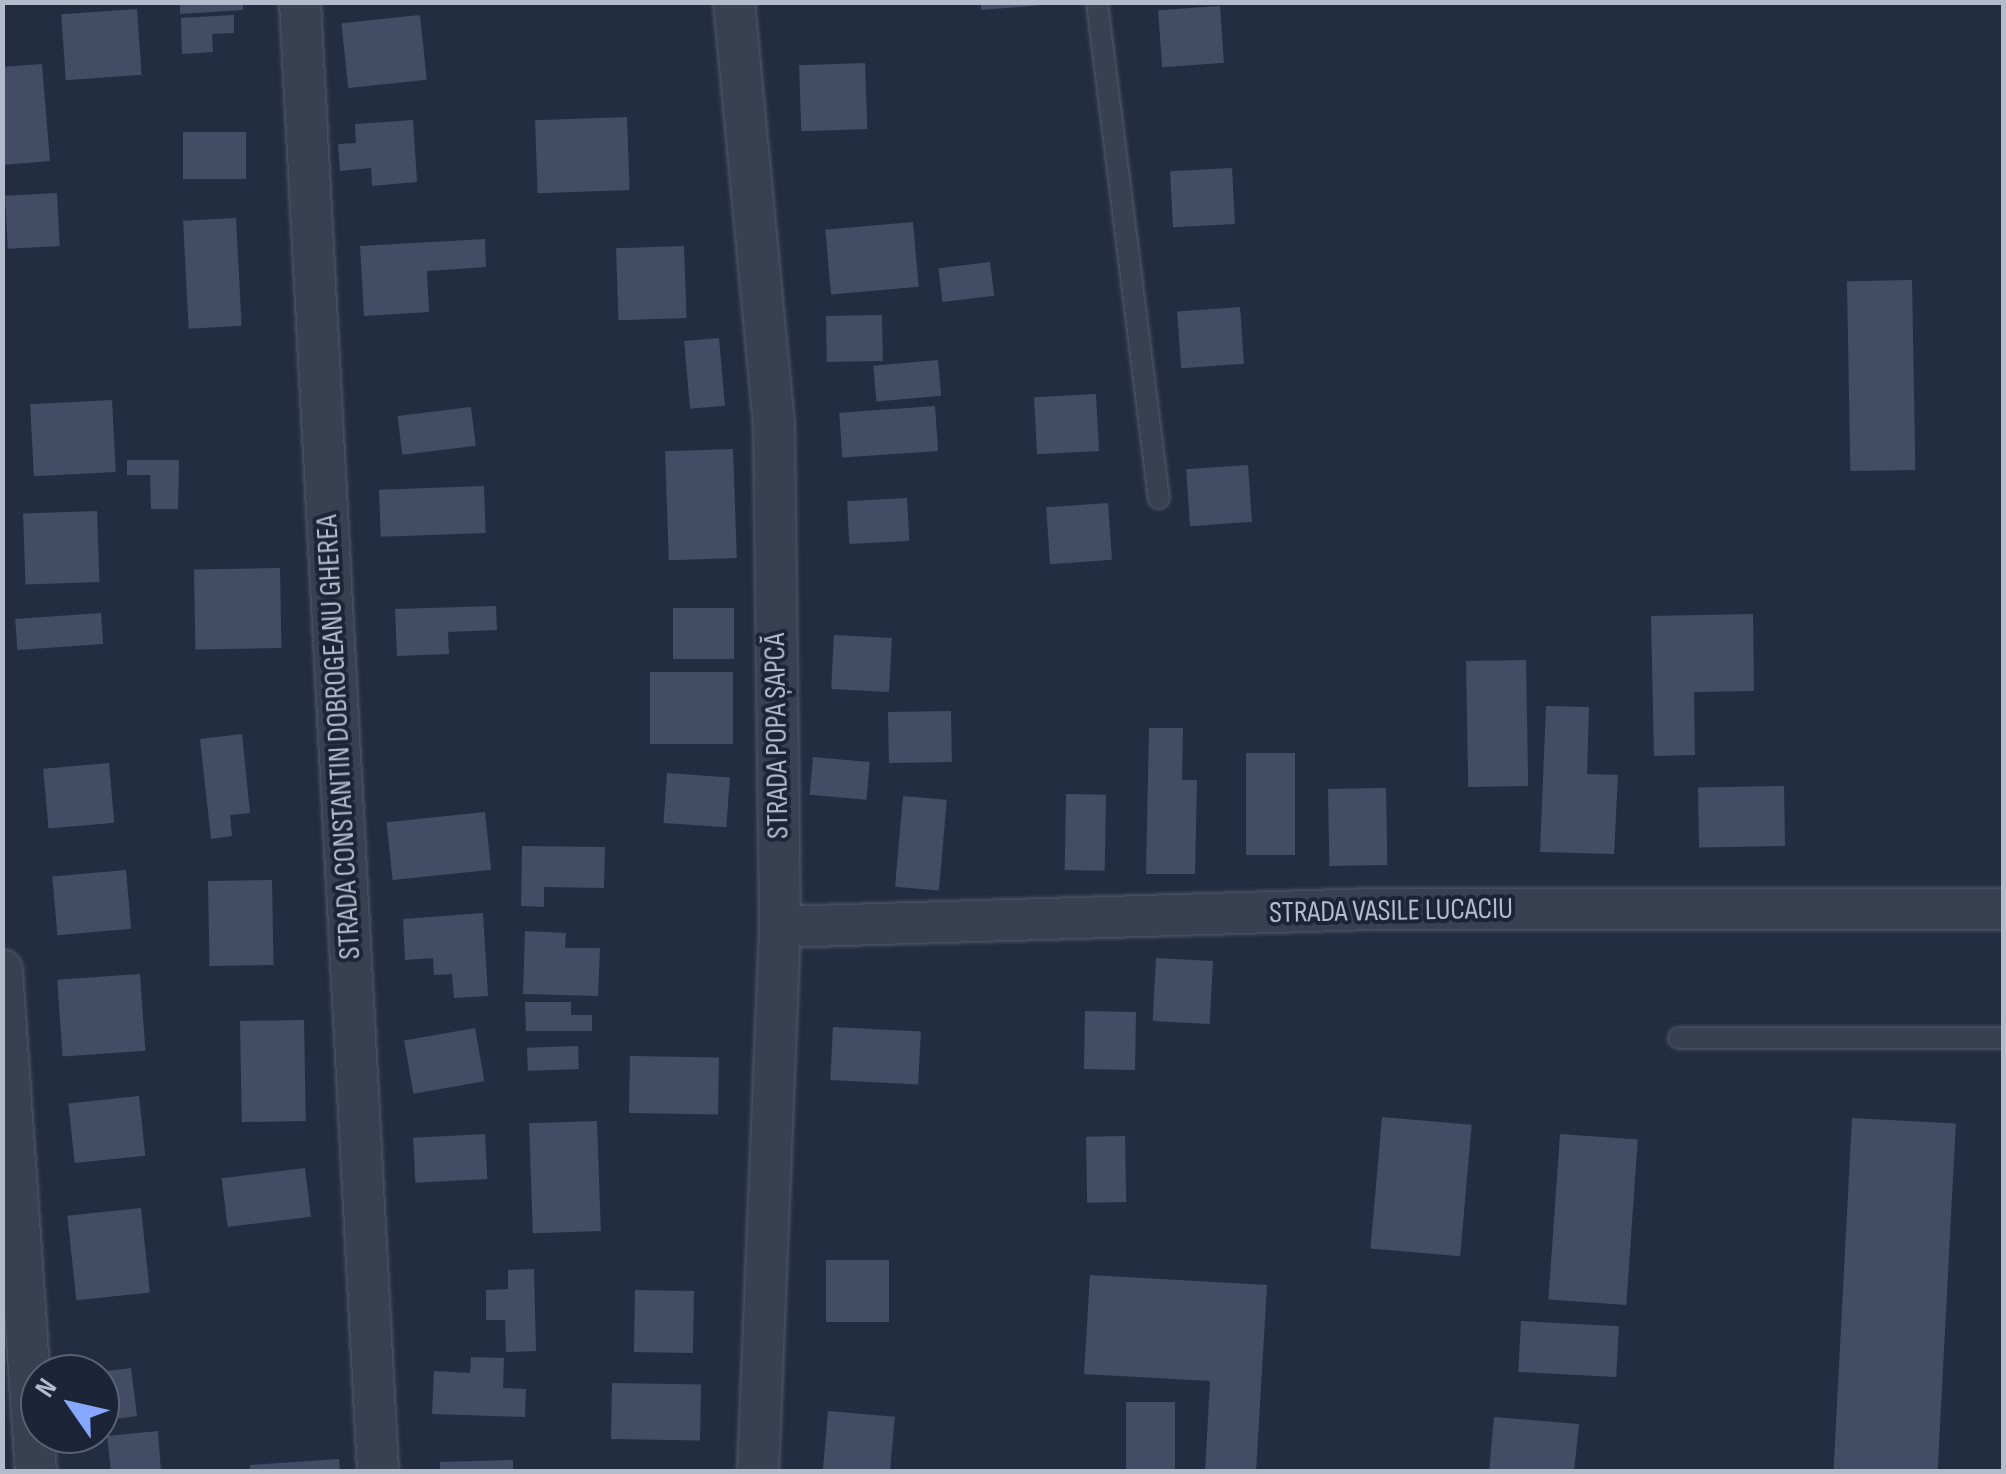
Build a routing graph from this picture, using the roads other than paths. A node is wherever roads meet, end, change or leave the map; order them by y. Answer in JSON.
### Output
{"nodes":[{"id":1,"x":300,"y":2,"type":"edge"},
{"id":2,"x":734,"y":2,"type":"edge"},
{"id":3,"x":1098,"y":2,"type":"edge"},
{"id":4,"x":1159,"y":498,"type":"dead end"},
{"id":5,"x":2004,"y":909,"type":"edge"},
{"id":6,"x":780,"y":927,"type":"junction"},
{"id":7,"x":2,"y":970,"type":"edge"},
{"id":8,"x":1679,"y":1038,"type":"dead end"},
{"id":9,"x":2004,"y":1038,"type":"edge"},
{"id":10,"x":36,"y":1472,"type":"edge"},
{"id":11,"x":378,"y":1472,"type":"edge"},
{"id":12,"x":758,"y":1472,"type":"edge"}],
"edges":[{"from":1,"to":11,"type":"street","name":"STRADA CONSTANTIN DOBROGEANU GHEREA"},
{"from":2,"to":6,"type":"street","name":"STRADA POPA ȘAPCĂ"},
{"from":3,"to":4,"type":"lane"},
{"from":5,"to":6,"type":"street","name":"STRADA VASILE LUCACIU"},
{"from":6,"to":12,"type":"street","name":"STRADA POPA ȘAPCĂ"},
{"from":7,"to":10,"type":"street"},
{"from":8,"to":9,"type":"lane"}]}
